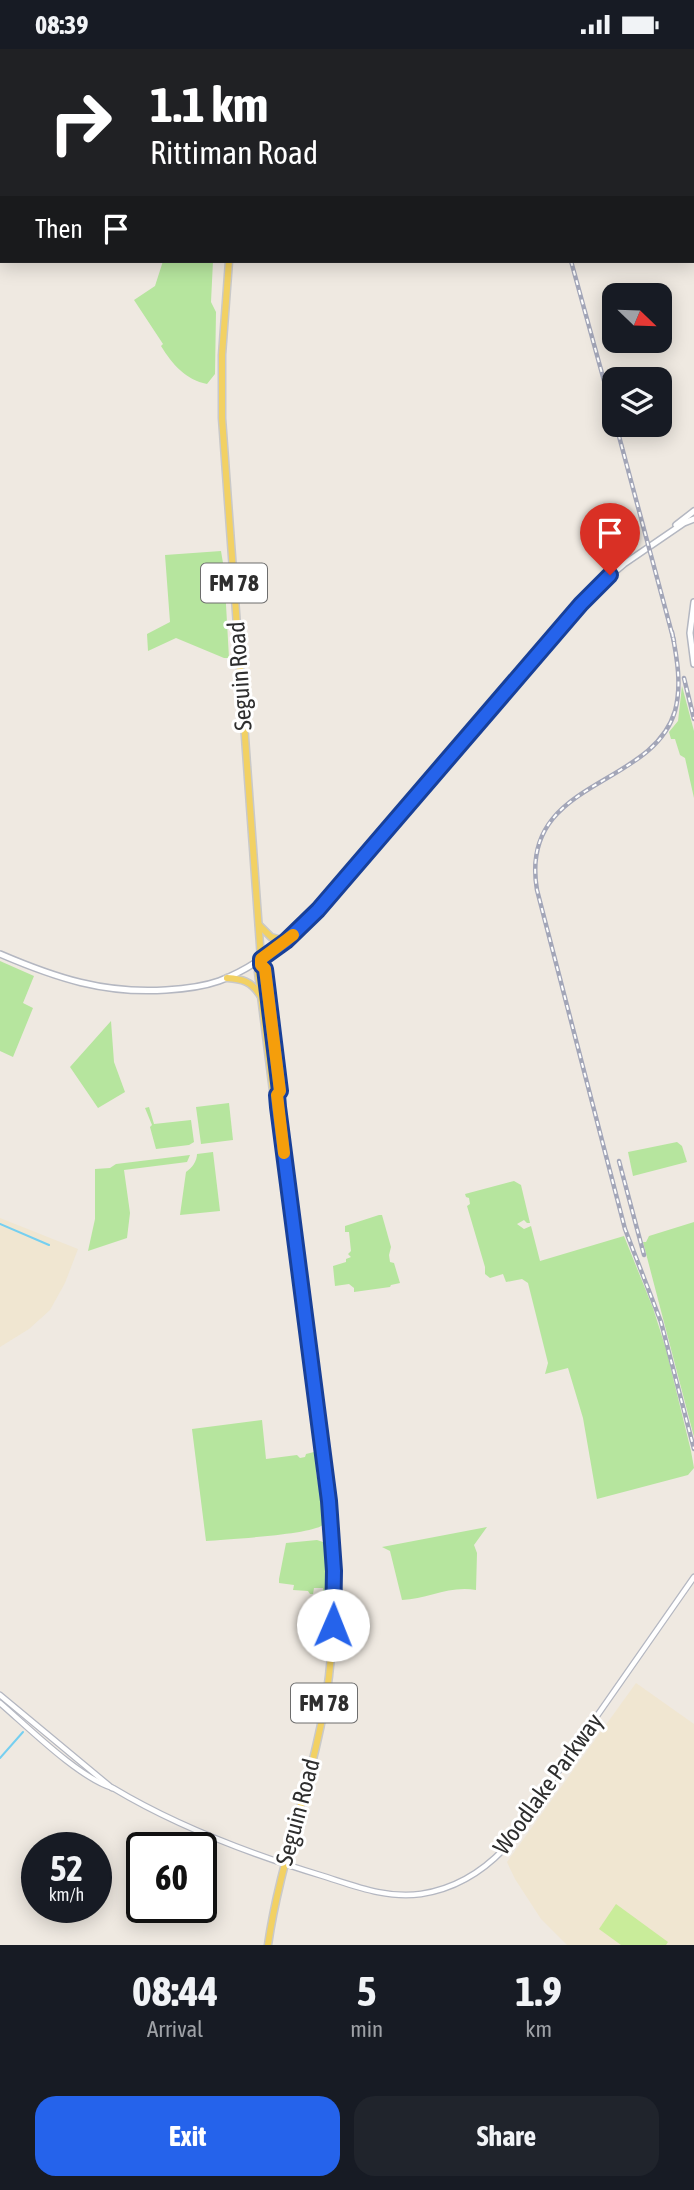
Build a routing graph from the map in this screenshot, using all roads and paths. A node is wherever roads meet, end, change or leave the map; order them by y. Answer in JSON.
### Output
{"nodes":[{"id":1,"x":229,"y":263,"type":"edge"},
{"id":2,"x":694,"y":511,"type":"edge"},
{"id":3,"x":694,"y":519,"type":"edge"},
{"id":4,"x":660,"y":539,"type":"junction"},
{"id":5,"x":694,"y":602,"type":"edge"},
{"id":6,"x":694,"y":664,"type":"edge"},
{"id":7,"x":258,"y":924,"type":"junction"},
{"id":8,"x":286,"y":941,"type":"junction"},
{"id":9,"x":0,"y":954,"type":"edge"},
{"id":10,"x":261,"y":962,"type":"junction"},
{"id":11,"x":227,"y":978,"type":"junction"},
{"id":12,"x":261,"y":996,"type":"junction"},
{"id":13,"x":277,"y":1095,"type":"junction"},
{"id":14,"x":694,"y":1577,"type":"edge"},
{"id":15,"x":0,"y":1695,"type":"edge"},
{"id":16,"x":0,"y":1703,"type":"edge"},
{"id":17,"x":113,"y":1788,"type":"junction"},
{"id":18,"x":284,"y":1864,"type":"junction"},
{"id":19,"x":268,"y":1945,"type":"edge"}],
"edges":[{"from":1,"to":7,"type":"main road","name":"Seguin Road","number":"FM 78"},
{"from":2,"to":4,"type":"main road"},
{"from":3,"to":4,"type":"main road"},
{"from":4,"to":8,"type":"main road"},
{"from":5,"to":6,"type":"main road"},
{"from":7,"to":8,"type":"main road"},
{"from":7,"to":10,"type":"main road","name":"Seguin Road","number":"FM 78"},
{"from":8,"to":10,"type":"main road"},
{"from":9,"to":11,"type":"main road"},
{"from":10,"to":11,"type":"main road"},
{"from":10,"to":12,"type":"main road","name":"Seguin Road","number":"FM 78"},
{"from":10,"to":13,"type":"main road","name":"Seguin Road","number":"FM 78"},
{"from":11,"to":12,"type":"main road"},
{"from":12,"to":13,"type":"main road","name":"Seguin Road","number":"FM 78"},
{"from":13,"to":18,"type":"main road","name":"Seguin Road","number":"FM 78"},
{"from":14,"to":18,"type":"street","name":"Woodlake Parkway"},
{"from":15,"to":17,"type":"street","name":"Woodlake Parkway"},
{"from":16,"to":17,"type":"street","name":"Woodlake Parkway"},
{"from":17,"to":18,"type":"street","name":"Woodlake Parkway"},
{"from":18,"to":19,"type":"main road","name":"Seguin Road","number":"FM 78"}]}
